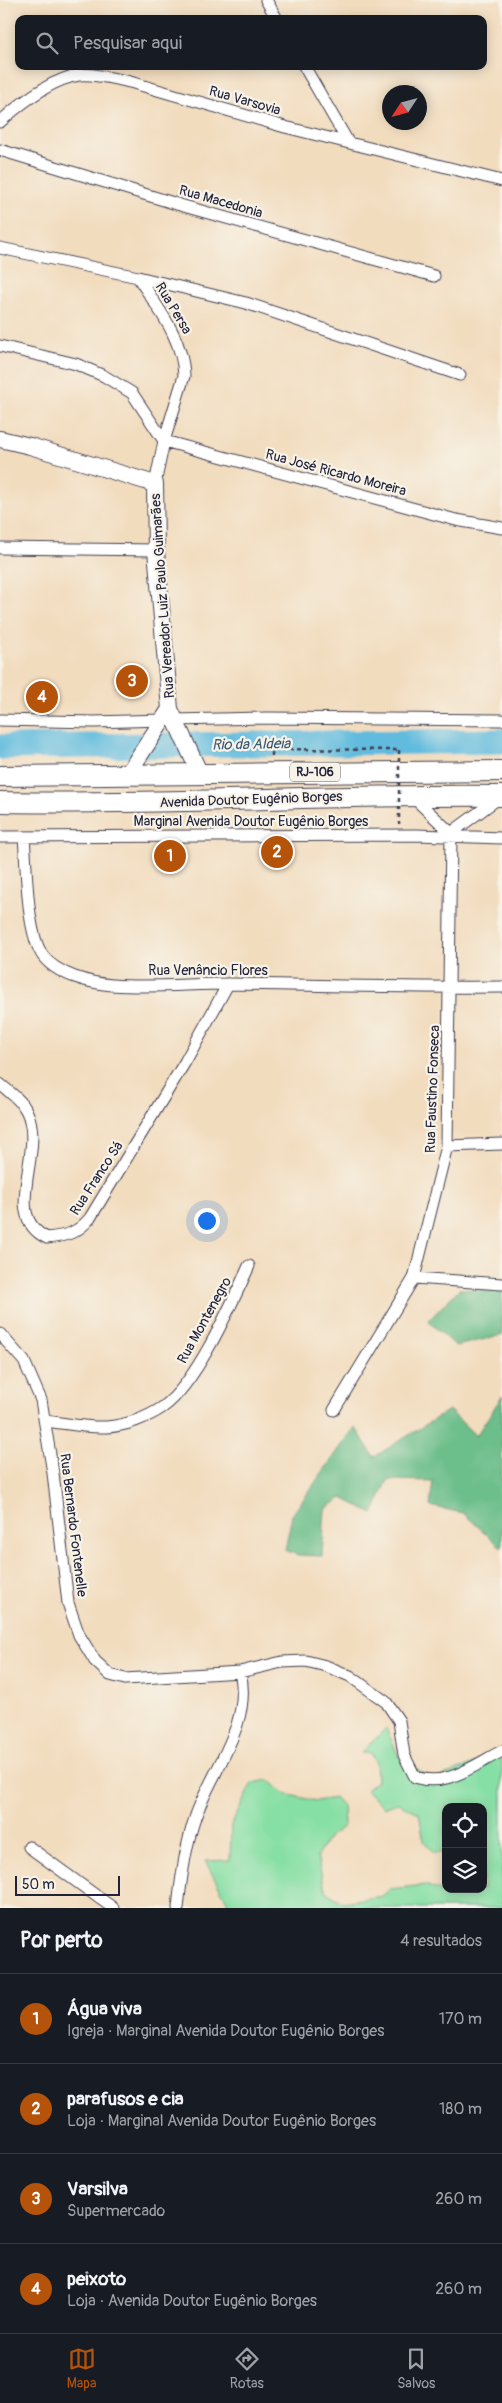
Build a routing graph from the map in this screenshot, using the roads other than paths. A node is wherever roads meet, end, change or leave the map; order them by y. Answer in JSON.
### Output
{"nodes":[{"id":1,"x":266,"y":0,"type":"edge"},
{"id":2,"x":275,"y":15,"type":"edge"},
{"id":3,"x":306,"y":70,"type":"edge"},
{"id":4,"x":0,"y":122,"type":"edge"},
{"id":5,"x":348,"y":142,"type":"junction"},
{"id":6,"x":0,"y":150,"type":"edge"},
{"id":7,"x":502,"y":181,"type":"edge"},
{"id":8,"x":0,"y":248,"type":"edge"},
{"id":9,"x":434,"y":276,"type":"dead end"},
{"id":10,"x":138,"y":277,"type":"junction"},
{"id":11,"x":0,"y":346,"type":"edge"},
{"id":12,"x":460,"y":375,"type":"dead end"},
{"id":13,"x":0,"y":440,"type":"edge"},
{"id":14,"x":164,"y":441,"type":"junction"},
{"id":15,"x":155,"y":484,"type":"junction"},
{"id":16,"x":502,"y":528,"type":"edge"},
{"id":17,"x":0,"y":548,"type":"edge"},
{"id":18,"x":156,"y":550,"type":"junction"},
{"id":19,"x":0,"y":720,"type":"edge"},
{"id":20,"x":502,"y":720,"type":"edge"},
{"id":21,"x":168,"y":721,"type":"junction"},
{"id":22,"x":197,"y":767,"type":"junction"},
{"id":23,"x":502,"y":771,"type":"edge"},
{"id":24,"x":127,"y":775,"type":"junction"},
{"id":25,"x":0,"y":776,"type":"edge"},
{"id":26,"x":411,"y":795,"type":"junction"},
{"id":27,"x":502,"y":796,"type":"edge"},
{"id":28,"x":0,"y":802,"type":"edge"},
{"id":29,"x":452,"y":835,"type":"junction"},
{"id":30,"x":0,"y":837,"type":"edge"},
{"id":31,"x":24,"y":838,"type":"junction"},
{"id":32,"x":502,"y":838,"type":"edge"},
{"id":33,"x":228,"y":984,"type":"junction"},
{"id":34,"x":450,"y":987,"type":"junction"},
{"id":35,"x":502,"y":987,"type":"edge"},
{"id":36,"x":0,"y":1084,"type":"edge"},
{"id":37,"x":502,"y":1144,"type":"edge"},
{"id":38,"x":447,"y":1146,"type":"junction"},
{"id":39,"x":249,"y":1266,"type":"dead end"},
{"id":40,"x":414,"y":1278,"type":"junction"},
{"id":41,"x":502,"y":1284,"type":"edge"},
{"id":42,"x":0,"y":1334,"type":"edge"},
{"id":43,"x":334,"y":1410,"type":"dead end"},
{"id":44,"x":45,"y":1421,"type":"junction"},
{"id":45,"x":240,"y":1672,"type":"junction"},
{"id":46,"x":502,"y":1751,"type":"edge"},
{"id":47,"x":30,"y":1847,"type":"dead end"},
{"id":48,"x":113,"y":1908,"type":"edge"},
{"id":49,"x":178,"y":1908,"type":"edge"}],
"edges":[{"from":1,"to":2,"type":"street"},
{"from":3,"to":5,"type":"street"},
{"from":4,"to":5,"type":"street","name":"Rua Varsovia"},
{"from":5,"to":7,"type":"street","name":"Rua Varsovia"},
{"from":6,"to":9,"type":"street","name":"Rua Macedonia"},
{"from":8,"to":10,"type":"street"},
{"from":10,"to":12,"type":"street"},
{"from":10,"to":14,"type":"street","name":"Rua Persa"},
{"from":11,"to":14,"type":"street"},
{"from":13,"to":15,"type":"street","name":"Rua Vereador Luiz Paulo Guimarães"},
{"from":14,"to":15,"type":"street","name":"Rua Vereador Luiz Paulo Guimarães"},
{"from":14,"to":16,"type":"street","name":"Rua José Ricardo Moreira"},
{"from":15,"to":18,"type":"street","name":"Rua Vereador Luiz Paulo Guimarães"},
{"from":17,"to":18,"type":"street"},
{"from":18,"to":21,"type":"street","name":"Rua Vereador Luiz Paulo Guimarães"},
{"from":19,"to":21,"type":"street"},
{"from":20,"to":21,"type":"street"},
{"from":21,"to":22,"type":"street"},
{"from":21,"to":24,"type":"street"},
{"from":22,"to":23,"type":"highway","name":"Avenida Doutor Eugênio Borges","number":"RJ-106"},
{"from":22,"to":24,"type":"highway","name":"Avenida Doutor Eugênio Borges","number":"RJ-106"},
{"from":24,"to":25,"type":"highway","name":"Avenida Doutor Eugênio Borges","number":"RJ-106"},
{"from":26,"to":27,"type":"highway","name":"Avenida Doutor Eugênio Borges","number":"RJ-106"},
{"from":26,"to":28,"type":"highway","name":"Avenida Doutor Eugênio Borges","number":"RJ-106"},
{"from":26,"to":29,"type":"street"},
{"from":27,"to":29,"type":"street"},
{"from":29,"to":31,"type":"street","name":"Marginal Avenida Doutor Eugênio Borges"},
{"from":29,"to":32,"type":"street","name":"Marginal Avenida Doutor Eugênio Borges"},
{"from":29,"to":34,"type":"street","name":"Rua Faustino Fonseca"},
{"from":30,"to":31,"type":"street","name":"Marginal Avenida Doutor Eugênio Borges"},
{"from":31,"to":33,"type":"street","name":"Rua Venâncio Flores"},
{"from":33,"to":34,"type":"street","name":"Rua Venâncio Flores"},
{"from":33,"to":36,"type":"street","name":"Rua Franco Sá"},
{"from":34,"to":35,"type":"street","name":"Rua Venâncio Flores"},
{"from":34,"to":38,"type":"street","name":"Rua Faustino Fonseca"},
{"from":37,"to":38,"type":"street"},
{"from":38,"to":40,"type":"street","name":"Rua Faustino Fonseca"},
{"from":39,"to":44,"type":"street","name":"Rua Montenegro"},
{"from":40,"to":41,"type":"street"},
{"from":40,"to":43,"type":"street","name":"Rua Faustino Fonseca"},
{"from":42,"to":44,"type":"street","name":"Rua Bernardo Fontenelle"},
{"from":44,"to":45,"type":"street","name":"Rua Bernardo Fontenelle"},
{"from":45,"to":46,"type":"street","name":"Rua Bernardo Fontenelle"},
{"from":45,"to":49,"type":"street"},
{"from":47,"to":48,"type":"street"}]}
